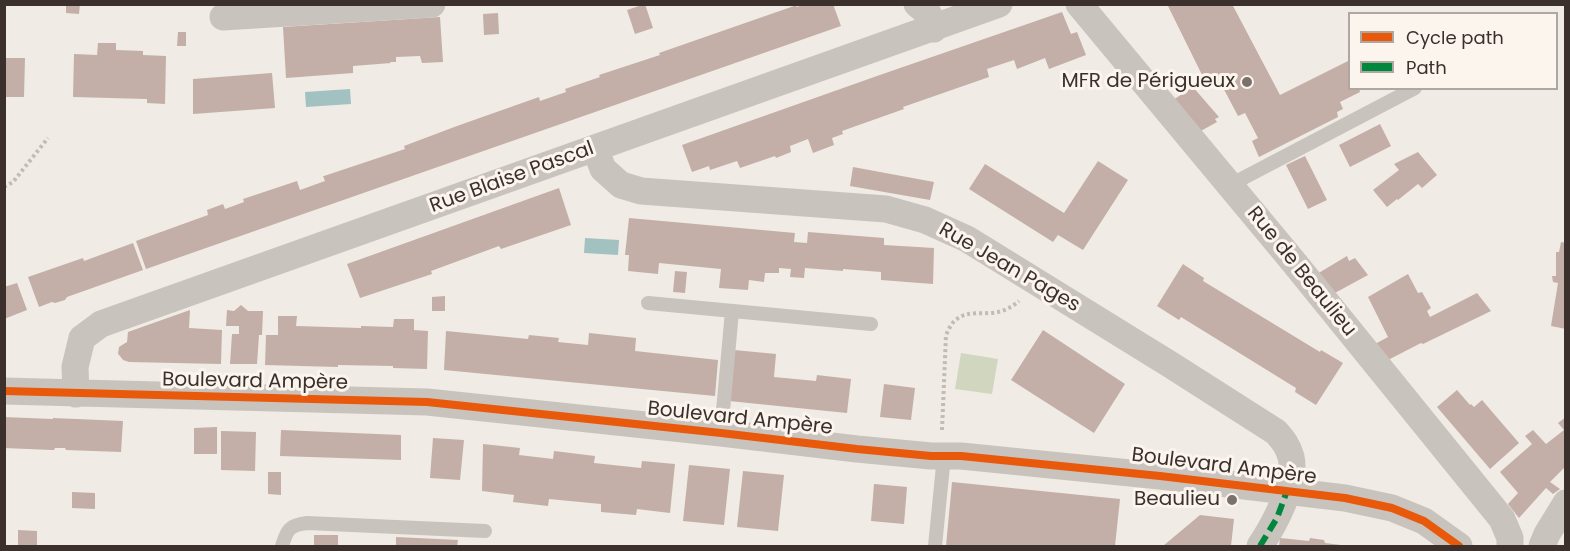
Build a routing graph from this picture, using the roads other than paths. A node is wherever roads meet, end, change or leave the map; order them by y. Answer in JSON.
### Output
{"nodes":[{"id":1,"x":432,"y":4,"type":"edge"},
{"id":2,"x":917,"y":4,"type":"edge"},
{"id":3,"x":999,"y":4,"type":"edge"},
{"id":4,"x":1079,"y":4,"type":"edge"},
{"id":5,"x":223,"y":17,"type":"dead end"},
{"id":6,"x":934,"y":29,"type":"junction"},
{"id":7,"x":1411,"y":90,"type":"edge"},
{"id":8,"x":595,"y":148,"type":"junction"},
{"id":9,"x":1230,"y":185,"type":"junction"},
{"id":10,"x":648,"y":303,"type":"dead end"},
{"id":11,"x":732,"y":310,"type":"junction"},
{"id":12,"x":871,"y":324,"type":"dead end"},
{"id":13,"x":4,"y":391,"type":"edge"},
{"id":14,"x":76,"y":394,"type":"junction"},
{"id":15,"x":721,"y":433,"type":"junction"},
{"id":16,"x":938,"y":456,"type":"junction"},
{"id":17,"x":1287,"y":492,"type":"junction"},
{"id":18,"x":1566,"y":503,"type":"edge"},
{"id":19,"x":485,"y":531,"type":"dead end"},
{"id":20,"x":282,"y":546,"type":"edge"},
{"id":21,"x":935,"y":546,"type":"edge"},
{"id":22,"x":1260,"y":546,"type":"edge"},
{"id":23,"x":1459,"y":546,"type":"edge"},
{"id":24,"x":1510,"y":546,"type":"edge"},
{"id":25,"x":1542,"y":546,"type":"edge"}],
"edges":[{"from":1,"to":5,"type":"street"},
{"from":2,"to":6,"type":"street"},
{"from":3,"to":6,"type":"street","name":"Rue Blaise Pascal"},
{"from":4,"to":9,"type":"street","name":"Rue de Beaulieu"},
{"from":6,"to":8,"type":"street","name":"Rue Blaise Pascal"},
{"from":7,"to":9,"type":"lane"},
{"from":8,"to":14,"type":"street","name":"Rue Blaise Pascal"},
{"from":8,"to":17,"type":"street","name":"Rue Jean Pages"},
{"from":9,"to":24,"type":"street","name":"Rue de Beaulieu"},
{"from":10,"to":11,"type":"lane"},
{"from":11,"to":12,"type":"lane"},
{"from":11,"to":15,"type":"lane"},
{"from":13,"to":14,"type":"street","name":"Boulevard Ampère"},
{"from":14,"to":15,"type":"street","name":"Boulevard Ampère"},
{"from":15,"to":16,"type":"street","name":"Boulevard Ampère"},
{"from":16,"to":17,"type":"street","name":"Boulevard Ampère"},
{"from":16,"to":21,"type":"lane"},
{"from":17,"to":22,"type":"street","name":"Rue Jean Pages"},
{"from":17,"to":23,"type":"street","name":"Boulevard Ampère"},
{"from":18,"to":25,"type":"street"},
{"from":19,"to":20,"type":"lane"}]}
